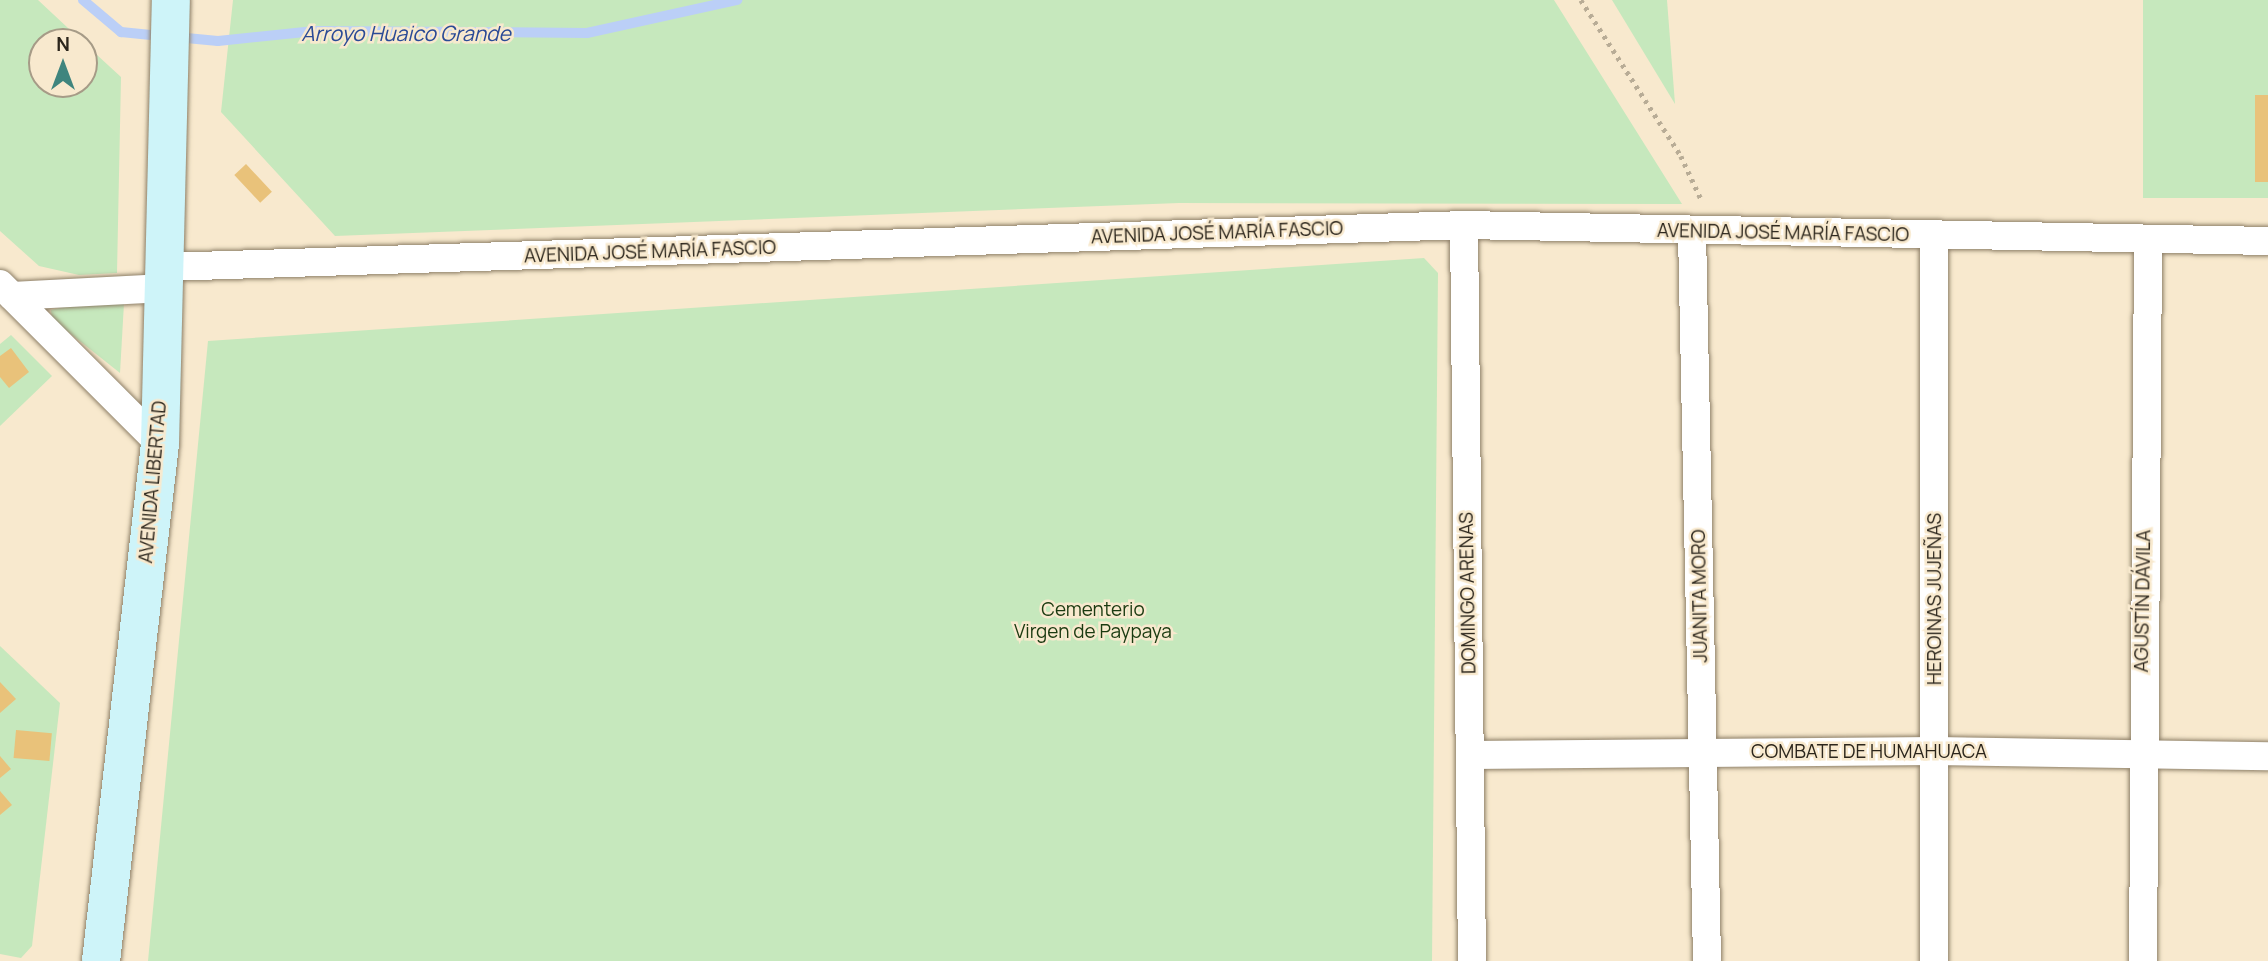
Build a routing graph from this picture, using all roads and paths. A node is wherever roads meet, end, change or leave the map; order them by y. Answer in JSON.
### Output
{"nodes":[{"id":1,"x":171,"y":0,"type":"edge"},
{"id":2,"x":1581,"y":0,"type":"edge"},
{"id":3,"x":1464,"y":225,"type":"junction"},
{"id":4,"x":1692,"y":232,"type":"junction"},
{"id":5,"x":1934,"y":237,"type":"junction"},
{"id":6,"x":2148,"y":240,"type":"junction"},
{"id":7,"x":2268,"y":241,"type":"edge"},
{"id":8,"x":165,"y":278,"type":"junction"},
{"id":9,"x":6,"y":290,"type":"edge"},
{"id":10,"x":160,"y":444,"type":"junction"},
{"id":11,"x":1935,"y":751,"type":"junction"},
{"id":12,"x":1703,"y":752,"type":"junction"},
{"id":13,"x":2141,"y":754,"type":"junction"},
{"id":14,"x":1470,"y":755,"type":"junction"},
{"id":15,"x":2268,"y":756,"type":"edge"},
{"id":16,"x":101,"y":961,"type":"edge"},
{"id":17,"x":1472,"y":961,"type":"edge"},
{"id":18,"x":1707,"y":961,"type":"edge"},
{"id":19,"x":1934,"y":961,"type":"edge"},
{"id":20,"x":2143,"y":961,"type":"edge"}],
"edges":[{"from":1,"to":8,"type":"street","name":"AVENIDA LIBERTAD"},
{"from":2,"to":4,"type":"path"},
{"from":3,"to":4,"type":"street","name":"AVENIDA JOSÉ MARÍA FASCIO"},
{"from":3,"to":8,"type":"street","name":"AVENIDA JOSÉ MARÍA FASCIO"},
{"from":3,"to":14,"type":"street","name":"DOMINGO ARENAS"},
{"from":4,"to":5,"type":"street","name":"AVENIDA JOSÉ MARÍA FASCIO"},
{"from":4,"to":12,"type":"street","name":"JUANITA MORO"},
{"from":5,"to":6,"type":"street","name":"AVENIDA JOSÉ MARÍA FASCIO"},
{"from":5,"to":11,"type":"street","name":"HEROINAS JUJEÑAS"},
{"from":6,"to":7,"type":"street","name":"AVENIDA JOSÉ MARÍA FASCIO"},
{"from":6,"to":13,"type":"street","name":"AGUSTÍN DÁVILA"},
{"from":8,"to":9,"type":"street","name":"AVENIDA JOSÉ MARÍA FASCIO"},
{"from":8,"to":10,"type":"street","name":"AVENIDA LIBERTAD"},
{"from":9,"to":10,"type":"street"},
{"from":10,"to":16,"type":"street","name":"AVENIDA LIBERTAD"},
{"from":11,"to":12,"type":"street","name":"COMBATE DE HUMAHUACA"},
{"from":11,"to":13,"type":"street","name":"COMBATE DE HUMAHUACA"},
{"from":11,"to":19,"type":"street","name":"HEROINAS JUJEÑAS"},
{"from":12,"to":14,"type":"street","name":"COMBATE DE HUMAHUACA"},
{"from":12,"to":18,"type":"street","name":"JUANITA MORO"},
{"from":13,"to":15,"type":"street","name":"COMBATE DE HUMAHUACA"},
{"from":13,"to":20,"type":"street","name":"AGUSTÍN DÁVILA"},
{"from":14,"to":17,"type":"street","name":"DOMINGO ARENAS"}]}
